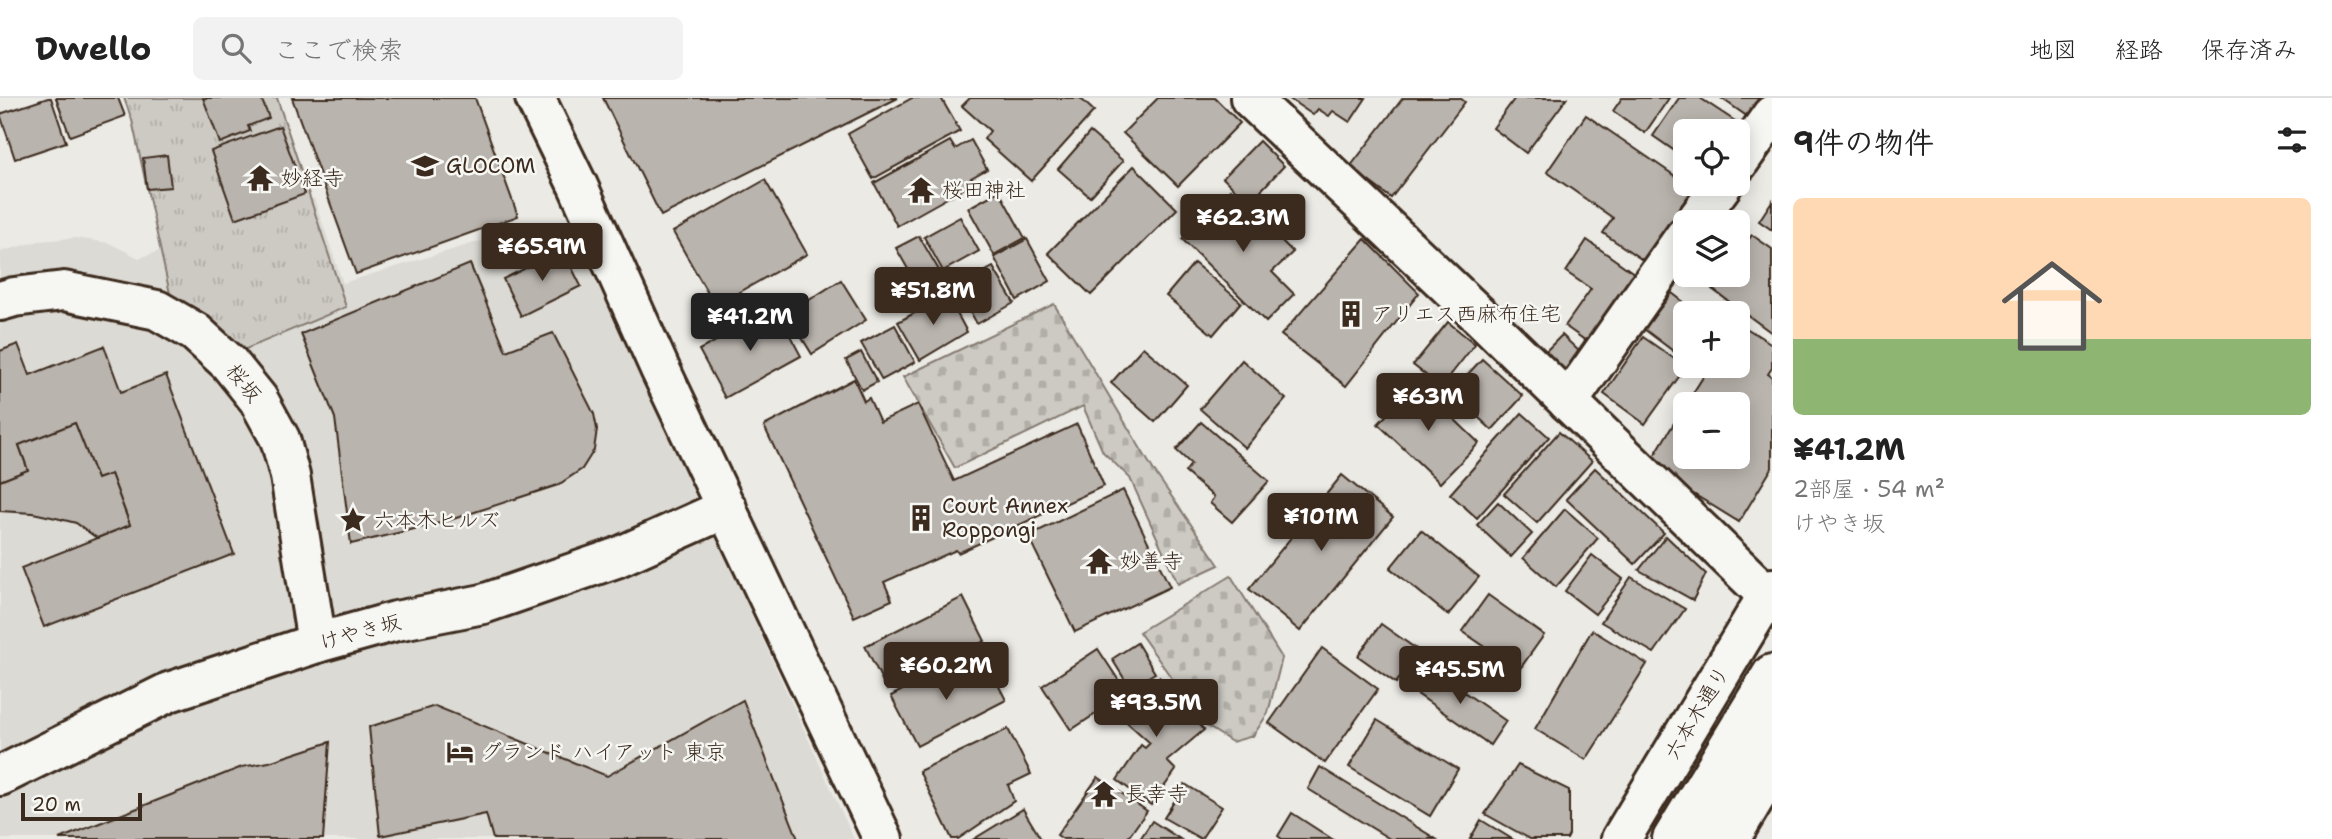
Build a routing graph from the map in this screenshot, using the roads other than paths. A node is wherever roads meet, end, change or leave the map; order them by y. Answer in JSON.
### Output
{"nodes":[{"id":1,"x":535,"y":98,"type":"edge"},
{"id":2,"x":1250,"y":98,"type":"edge"},
{"id":3,"x":1772,"y":115,"type":"edge"},
{"id":4,"x":1750,"y":146,"type":"edge"},
{"id":5,"x":1673,"y":253,"type":"edge"},
{"id":6,"x":0,"y":301,"type":"edge"},
{"id":7,"x":1567,"y":401,"type":"junction"},
{"id":8,"x":727,"y":508,"type":"junction"},
{"id":9,"x":1770,"y":592,"type":"edge"},
{"id":10,"x":317,"y":643,"type":"junction"},
{"id":11,"x":1772,"y":674,"type":"edge"},
{"id":12,"x":1772,"y":721,"type":"edge"},
{"id":13,"x":1772,"y":769,"type":"edge"},
{"id":14,"x":0,"y":776,"type":"edge"},
{"id":15,"x":883,"y":839,"type":"edge"},
{"id":16,"x":1621,"y":839,"type":"edge"},
{"id":17,"x":1672,"y":839,"type":"edge"},
{"id":18,"x":1701,"y":839,"type":"edge"},
{"id":19,"x":1730,"y":839,"type":"edge"}],
"edges":[{"from":1,"to":8,"type":"main road"},
{"from":2,"to":7,"type":"main road"},
{"from":3,"to":4,"type":"main road"},
{"from":5,"to":7,"type":"main road"},
{"from":6,"to":10,"type":"main road","name":"桜坂"},
{"from":7,"to":9,"type":"main road"},
{"from":8,"to":10,"type":"main road","name":"けやき坂"},
{"from":8,"to":15,"type":"main road"},
{"from":9,"to":16,"type":"main road","name":"六本木通り"},
{"from":10,"to":14,"type":"main road","name":"けやき坂"},
{"from":11,"to":17,"type":"main road"},
{"from":12,"to":18,"type":"main road"},
{"from":13,"to":19,"type":"main road"}]}
